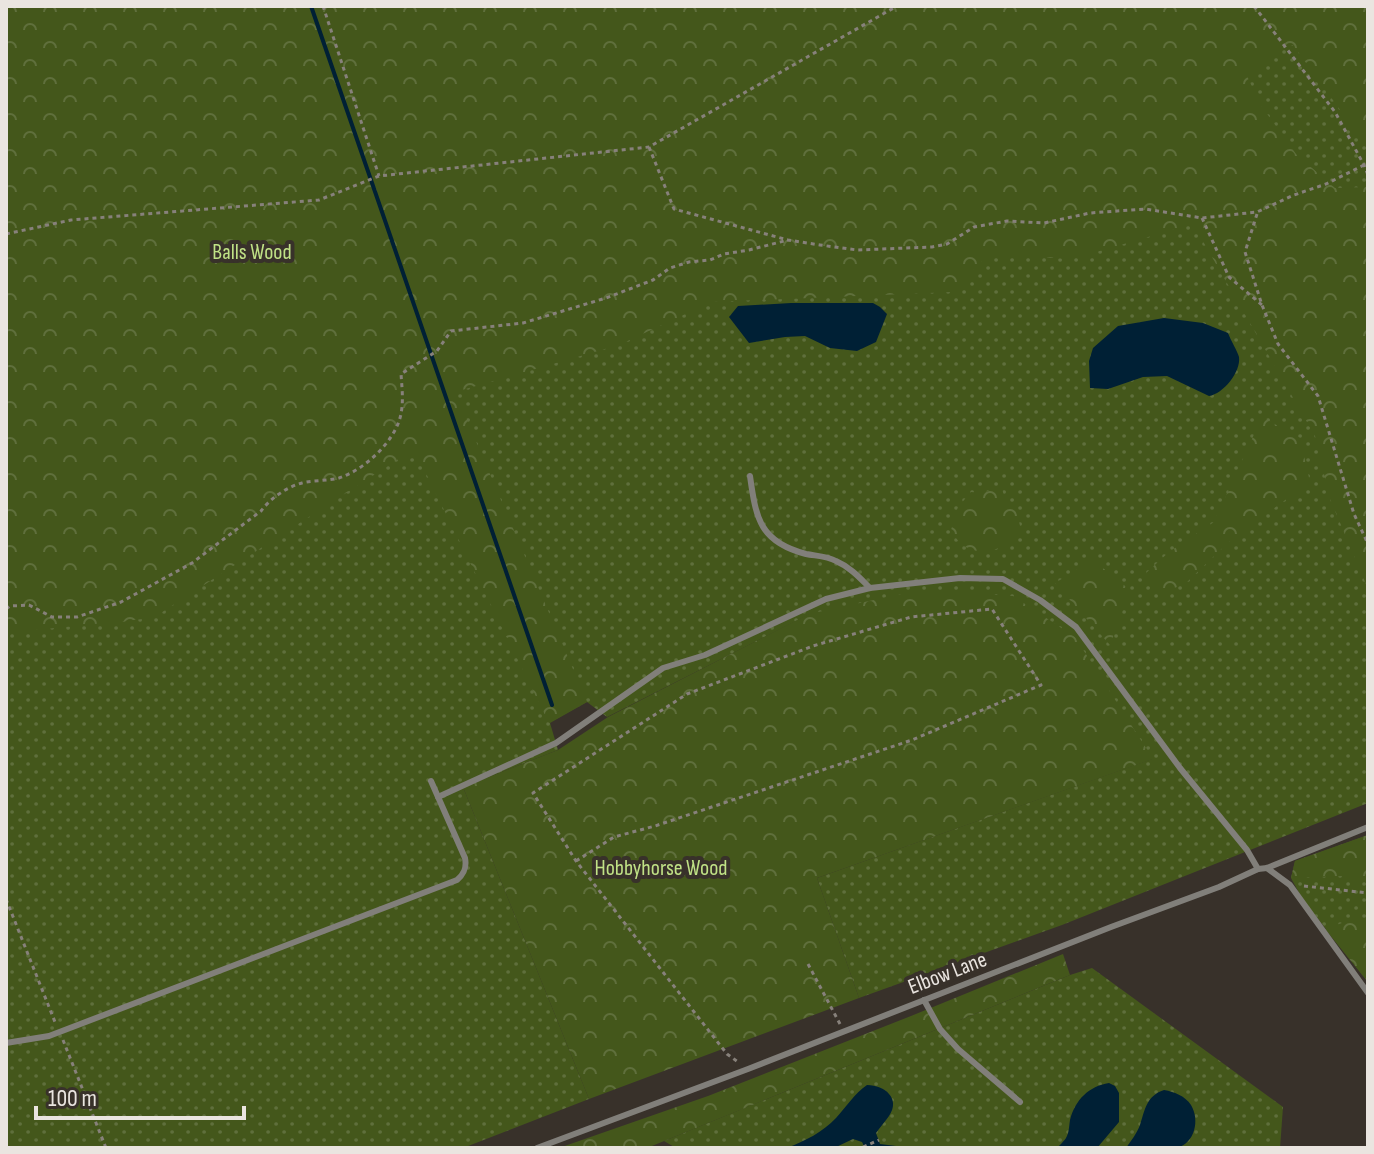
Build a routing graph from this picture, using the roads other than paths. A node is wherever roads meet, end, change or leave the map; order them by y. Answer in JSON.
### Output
{"nodes":[{"id":1,"x":750,"y":476,"type":"dead end"},
{"id":2,"x":870,"y":588,"type":"junction"},
{"id":3,"x":431,"y":781,"type":"dead end"},
{"id":4,"x":438,"y":797,"type":"junction"},
{"id":5,"x":1368,"y":827,"type":"edge"},
{"id":6,"x":1267,"y":868,"type":"junction"},
{"id":7,"x":1258,"y":869,"type":"junction"},
{"id":8,"x":1368,"y":993,"type":"edge"},
{"id":9,"x":924,"y":1000,"type":"junction"},
{"id":10,"x":6,"y":1043,"type":"edge"},
{"id":11,"x":1020,"y":1102,"type":"dead end"},
{"id":12,"x":537,"y":1148,"type":"edge"}],
"edges":[{"from":1,"to":2,"type":"lane"},
{"from":2,"to":4,"type":"lane"},
{"from":2,"to":7,"type":"lane"},
{"from":3,"to":4,"type":"lane"},
{"from":4,"to":10,"type":"lane"},
{"from":5,"to":6,"type":"lane","name":"Elbow Lane"},
{"from":6,"to":7,"type":"lane","name":"Elbow Lane"},
{"from":6,"to":8,"type":"lane"},
{"from":7,"to":9,"type":"lane","name":"Elbow Lane"},
{"from":9,"to":11,"type":"lane"},
{"from":9,"to":12,"type":"lane","name":"Elbow Lane"}]}
